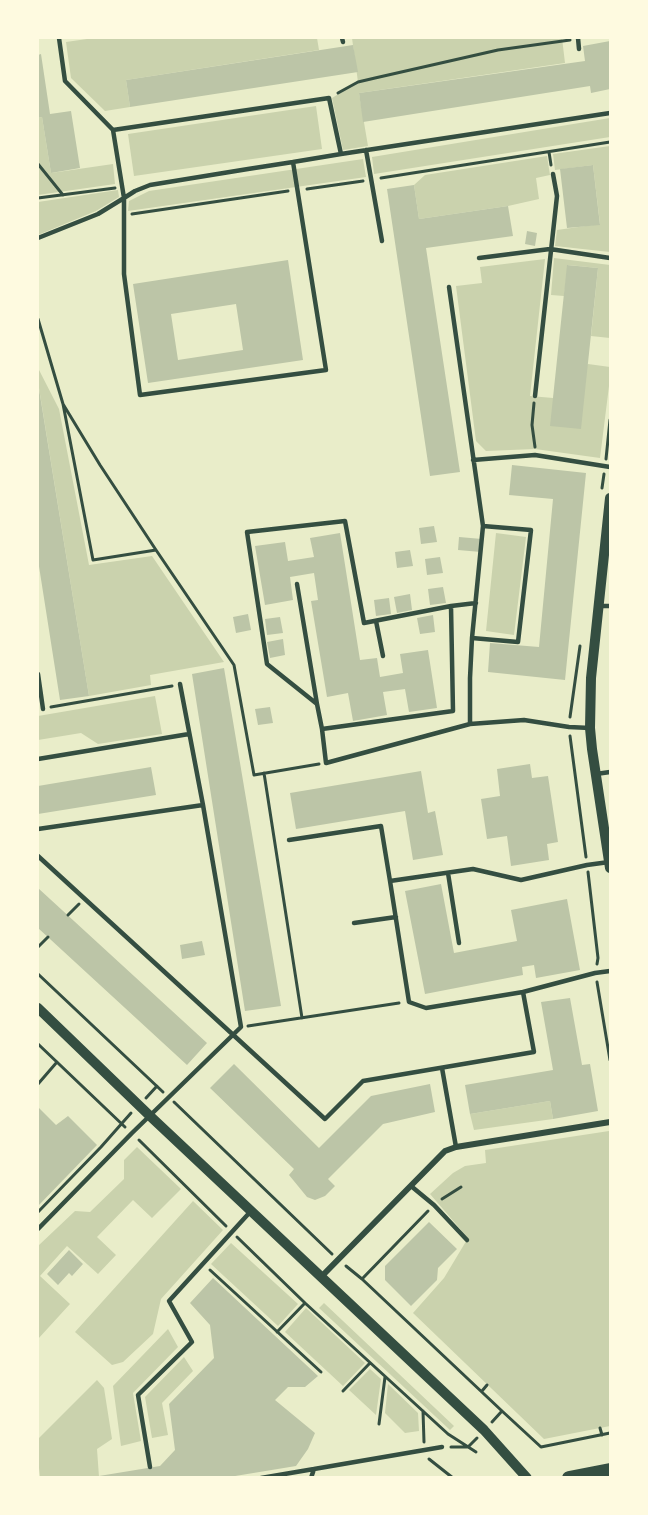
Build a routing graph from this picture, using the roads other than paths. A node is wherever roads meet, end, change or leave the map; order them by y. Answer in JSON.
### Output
{"nodes":[{"id":1,"x":58,"y":38,"type":"edge"},
{"id":2,"x":578,"y":38,"type":"edge"},
{"id":3,"x":579,"y":49,"type":"dead end"},
{"id":4,"x":610,"y":113,"type":"edge"},
{"id":5,"x":113,"y":130,"type":"junction"},
{"id":6,"x":366,"y":150,"type":"junction"},
{"id":7,"x":341,"y":154,"type":"junction"},
{"id":8,"x":293,"y":162,"type":"junction"},
{"id":9,"x":553,"y":174,"type":"road end"},
{"id":10,"x":124,"y":198,"type":"junction"},
{"id":11,"x":38,"y":238,"type":"edge"},
{"id":12,"x":382,"y":241,"type":"dead end"},
{"id":13,"x":550,"y":249,"type":"junction"},
{"id":14,"x":478,"y":258,"type":"dead end"},
{"id":15,"x":610,"y":258,"type":"edge"},
{"id":16,"x":449,"y":287,"type":"dead end"},
{"id":17,"x":535,"y":396,"type":"road end"},
{"id":18,"x":473,"y":460,"type":"junction"},
{"id":19,"x":610,"y":467,"type":"edge"},
{"id":20,"x":610,"y":498,"type":"edge"},
{"id":21,"x":483,"y":526,"type":"junction"},
{"id":22,"x":297,"y":584,"type":"dead end"},
{"id":23,"x":476,"y":603,"type":"junction"},
{"id":24,"x":451,"y":606,"type":"junction"},
{"id":25,"x":598,"y":606,"type":"junction"},
{"id":26,"x":610,"y":606,"type":"edge"},
{"id":27,"x":376,"y":621,"type":"junction"},
{"id":28,"x":472,"y":638,"type":"junction"},
{"id":29,"x":383,"y":656,"type":"dead end"},
{"id":30,"x":38,"y":674,"type":"edge"},
{"id":31,"x":180,"y":684,"type":"road end"},
{"id":32,"x":316,"y":704,"type":"junction"},
{"id":33,"x":44,"y":709,"type":"road end"},
{"id":34,"x":470,"y":724,"type":"junction"},
{"id":35,"x":590,"y":728,"type":"junction"},
{"id":36,"x":322,"y":729,"type":"junction"},
{"id":37,"x":189,"y":734,"type":"junction"},
{"id":38,"x":38,"y":759,"type":"edge"},
{"id":39,"x":610,"y":772,"type":"edge"},
{"id":40,"x":596,"y":774,"type":"junction"},
{"id":41,"x":203,"y":805,"type":"junction"},
{"id":42,"x":38,"y":829,"type":"edge"},
{"id":43,"x":289,"y":840,"type":"dead end"},
{"id":44,"x":608,"y":840,"type":"edge"},
{"id":45,"x":38,"y":856,"type":"edge"},
{"id":46,"x":610,"y":865,"type":"edge"},
{"id":47,"x":448,"y":873,"type":"junction"},
{"id":48,"x":390,"y":881,"type":"junction"},
{"id":49,"x":396,"y":917,"type":"junction"},
{"id":50,"x":354,"y":923,"type":"dead end"},
{"id":51,"x":459,"y":943,"type":"dead end"},
{"id":52,"x":610,"y":971,"type":"edge"},
{"id":53,"x":523,"y":992,"type":"junction"},
{"id":54,"x":38,"y":1008,"type":"edge"},
{"id":55,"x":232,"y":1035,"type":"junction"},
{"id":56,"x":442,"y":1068,"type":"junction"},
{"id":57,"x":150,"y":1116,"type":"junction"},
{"id":58,"x":610,"y":1122,"type":"edge"},
{"id":59,"x":456,"y":1147,"type":"junction"},
{"id":60,"x":411,"y":1186,"type":"junction"},
{"id":61,"x":251,"y":1211,"type":"junction"},
{"id":62,"x":38,"y":1229,"type":"edge"},
{"id":63,"x":467,"y":1240,"type":"dead end"},
{"id":64,"x":321,"y":1277,"type":"junction"},
{"id":65,"x":442,"y":1447,"type":"road end"},
{"id":66,"x":150,"y":1467,"type":"dead end"},
{"id":67,"x":314,"y":1469,"type":"junction"},
{"id":68,"x":610,"y":1470,"type":"edge"},
{"id":69,"x":261,"y":1478,"type":"edge"},
{"id":70,"x":311,"y":1478,"type":"edge"},
{"id":71,"x":527,"y":1478,"type":"edge"},
{"id":72,"x":569,"y":1478,"type":"edge"}],
"edges":[{"from":1,"to":5,"type":"lane"},
{"from":2,"to":3,"type":"lane"},
{"from":4,"to":6,"type":"lane"},
{"from":5,"to":7,"type":"lane"},
{"from":5,"to":10,"type":"lane"},
{"from":6,"to":7,"type":"lane"},
{"from":6,"to":12,"type":"lane"},
{"from":7,"to":8,"type":"lane"},
{"from":8,"to":10,"type":"lane"},
{"from":8,"to":10,"type":"lane"},
{"from":9,"to":13,"type":"lane"},
{"from":10,"to":11,"type":"lane"},
{"from":13,"to":14,"type":"lane"},
{"from":13,"to":15,"type":"lane"},
{"from":13,"to":17,"type":"lane"},
{"from":16,"to":18,"type":"lane"},
{"from":18,"to":19,"type":"lane"},
{"from":18,"to":21,"type":"lane"},
{"from":20,"to":25,"type":"street"},
{"from":21,"to":23,"type":"lane"},
{"from":21,"to":28,"type":"lane"},
{"from":22,"to":32,"type":"lane"},
{"from":23,"to":24,"type":"lane"},
{"from":23,"to":28,"type":"lane"},
{"from":24,"to":27,"type":"lane"},
{"from":24,"to":36,"type":"lane"},
{"from":25,"to":26,"type":"lane"},
{"from":25,"to":35,"type":"street"},
{"from":27,"to":29,"type":"lane"},
{"from":27,"to":32,"type":"lane"},
{"from":28,"to":34,"type":"lane"},
{"from":30,"to":33,"type":"lane"},
{"from":31,"to":37,"type":"lane"},
{"from":32,"to":36,"type":"lane"},
{"from":34,"to":35,"type":"lane"},
{"from":34,"to":36,"type":"lane"},
{"from":35,"to":40,"type":"street"},
{"from":37,"to":38,"type":"lane"},
{"from":37,"to":41,"type":"lane"},
{"from":39,"to":40,"type":"lane"},
{"from":40,"to":44,"type":"street"},
{"from":41,"to":42,"type":"lane"},
{"from":41,"to":55,"type":"lane"},
{"from":43,"to":48,"type":"lane"},
{"from":44,"to":46,"type":"street"},
{"from":45,"to":55,"type":"lane"},
{"from":46,"to":47,"type":"lane"},
{"from":47,"to":48,"type":"lane"},
{"from":47,"to":51,"type":"lane"},
{"from":48,"to":49,"type":"lane"},
{"from":49,"to":50,"type":"lane"},
{"from":49,"to":53,"type":"lane"},
{"from":52,"to":53,"type":"lane"},
{"from":53,"to":56,"type":"lane"},
{"from":54,"to":57,"type":"street"},
{"from":55,"to":56,"type":"lane"},
{"from":55,"to":57,"type":"lane"},
{"from":56,"to":59,"type":"lane"},
{"from":57,"to":61,"type":"street"},
{"from":57,"to":62,"type":"lane"},
{"from":58,"to":59,"type":"street"},
{"from":59,"to":60,"type":"street"},
{"from":60,"to":63,"type":"lane"},
{"from":60,"to":64,"type":"street"},
{"from":61,"to":64,"type":"street"},
{"from":61,"to":66,"type":"lane"},
{"from":64,"to":71,"type":"street"},
{"from":65,"to":67,"type":"lane"},
{"from":67,"to":69,"type":"lane"},
{"from":67,"to":70,"type":"lane"},
{"from":68,"to":72,"type":"main road"}]}
